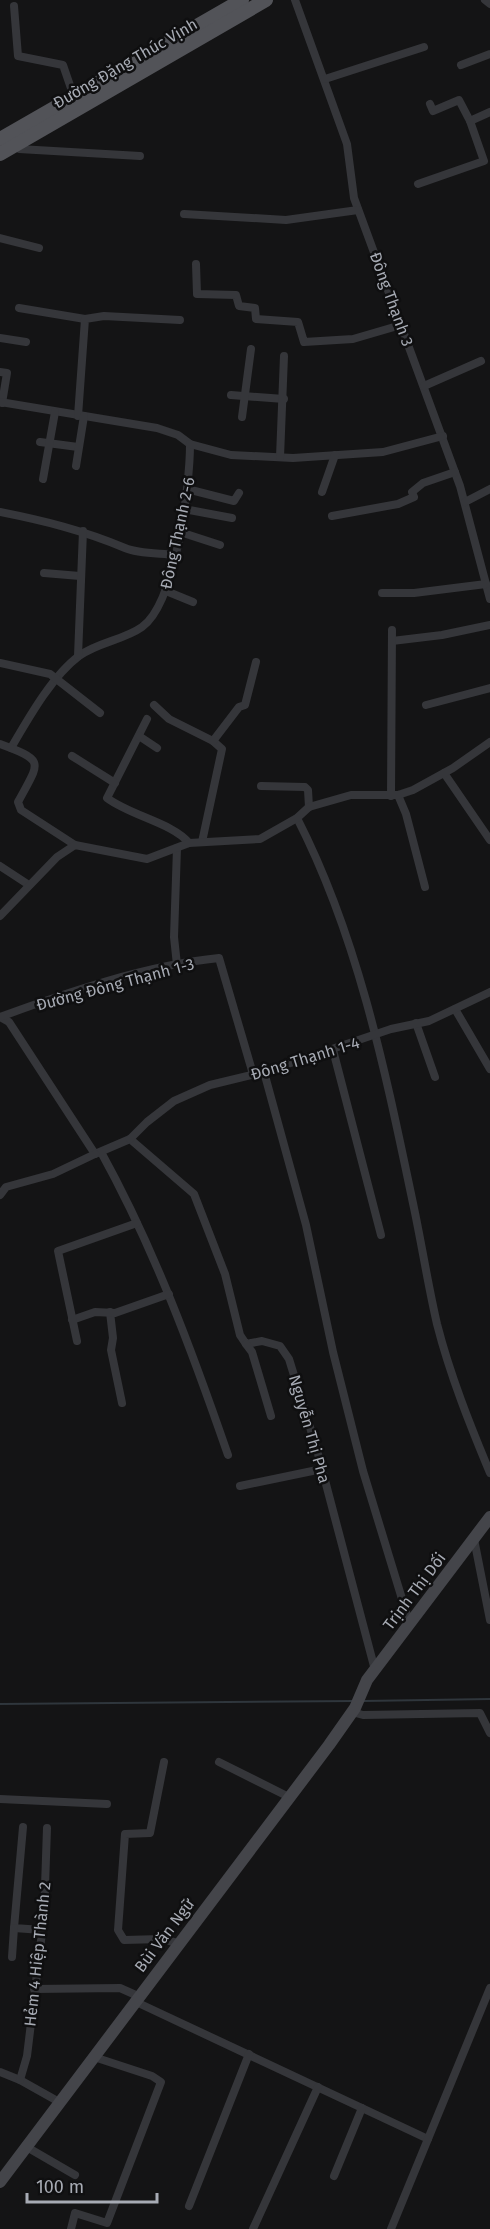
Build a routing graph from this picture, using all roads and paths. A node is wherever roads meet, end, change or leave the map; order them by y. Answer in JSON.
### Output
{"nodes":[{"id":1,"x":242,"y":0,"type":"edge"},
{"id":2,"x":266,"y":0,"type":"edge"},
{"id":3,"x":295,"y":0,"type":"edge"},
{"id":4,"x":485,"y":0,"type":"edge"},
{"id":5,"x":490,"y":4,"type":"edge"},
{"id":6,"x":14,"y":6,"type":"dead end"},
{"id":7,"x":424,"y":47,"type":"dead end"},
{"id":8,"x":490,"y":54,"type":"edge"},
{"id":9,"x":461,"y":65,"type":"dead end"},
{"id":10,"x":325,"y":79,"type":"junction"},
{"id":11,"x":74,"y":97,"type":"junction"},
{"id":12,"x":430,"y":104,"type":"dead end"},
{"id":13,"x":490,"y":112,"type":"edge"},
{"id":14,"x":470,"y":121,"type":"junction"},
{"id":15,"x":0,"y":140,"type":"edge"},
{"id":16,"x":15,"y":145,"type":"junction"},
{"id":17,"x":0,"y":154,"type":"edge"},
{"id":18,"x":140,"y":156,"type":"dead end"},
{"id":19,"x":418,"y":184,"type":"dead end"},
{"id":20,"x":358,"y":210,"type":"junction"},
{"id":21,"x":184,"y":214,"type":"dead end"},
{"id":22,"x":0,"y":238,"type":"edge"},
{"id":23,"x":39,"y":248,"type":"dead end"},
{"id":24,"x":196,"y":264,"type":"dead end"},
{"id":25,"x":19,"y":308,"type":"dead end"},
{"id":26,"x":85,"y":319,"type":"junction"},
{"id":27,"x":180,"y":320,"type":"dead end"},
{"id":28,"x":401,"y":325,"type":"junction"},
{"id":29,"x":0,"y":338,"type":"edge"},
{"id":30,"x":26,"y":342,"type":"dead end"},
{"id":31,"x":251,"y":349,"type":"dead end"},
{"id":32,"x":284,"y":356,"type":"dead end"},
{"id":33,"x":481,"y":361,"type":"dead end"},
{"id":34,"x":0,"y":372,"type":"edge"},
{"id":35,"x":424,"y":386,"type":"junction"},
{"id":36,"x":231,"y":395,"type":"dead end"},
{"id":37,"x":246,"y":396,"type":"junction"},
{"id":38,"x":284,"y":399,"type":"junction"},
{"id":39,"x":1,"y":402,"type":"edge"},
{"id":40,"x":55,"y":412,"type":"junction"},
{"id":41,"x":81,"y":416,"type":"junction"},
{"id":42,"x":242,"y":417,"type":"dead end"},
{"id":43,"x":443,"y":436,"type":"junction"},
{"id":44,"x":45,"y":443,"type":"junction"},
{"id":45,"x":190,"y":444,"type":"junction"},
{"id":46,"x":78,"y":447,"type":"junction"},
{"id":47,"x":335,"y":455,"type":"junction"},
{"id":48,"x":280,"y":457,"type":"junction"},
{"id":49,"x":76,"y":466,"type":"dead end"},
{"id":50,"x":456,"y":472,"type":"junction"},
{"id":51,"x":43,"y":479,"type":"dead end"},
{"id":52,"x":187,"y":489,"type":"junction"},
{"id":53,"x":490,"y":489,"type":"edge"},
{"id":54,"x":322,"y":492,"type":"dead end"},
{"id":55,"x":238,"y":493,"type":"dead end"},
{"id":56,"x":465,"y":502,"type":"junction"},
{"id":57,"x":184,"y":509,"type":"junction"},
{"id":58,"x":0,"y":512,"type":"edge"},
{"id":59,"x":332,"y":516,"type":"dead end"},
{"id":60,"x":232,"y":518,"type":"dead end"},
{"id":61,"x":82,"y":531,"type":"junction"},
{"id":62,"x":180,"y":532,"type":"junction"},
{"id":63,"x":220,"y":545,"type":"dead end"},
{"id":64,"x":175,"y":555,"type":"junction"},
{"id":65,"x":44,"y":573,"type":"dead end"},
{"id":66,"x":80,"y":576,"type":"junction"},
{"id":67,"x":486,"y":584,"type":"junction"},
{"id":68,"x":166,"y":591,"type":"junction"},
{"id":69,"x":382,"y":593,"type":"dead end"},
{"id":70,"x":490,"y":599,"type":"edge"},
{"id":71,"x":193,"y":602,"type":"dead end"},
{"id":72,"x":490,"y":625,"type":"edge"},
{"id":73,"x":392,"y":630,"type":"dead end"},
{"id":74,"x":392,"y":641,"type":"junction"},
{"id":75,"x":78,"y":656,"type":"junction"},
{"id":76,"x":256,"y":662,"type":"dead end"},
{"id":77,"x":0,"y":663,"type":"edge"},
{"id":78,"x":59,"y":679,"type":"junction"},
{"id":79,"x":490,"y":688,"type":"edge"},
{"id":80,"x":154,"y":705,"type":"dead end"},
{"id":81,"x":426,"y":705,"type":"dead end"},
{"id":82,"x":100,"y":713,"type":"dead end"},
{"id":83,"x":147,"y":719,"type":"dead end"},
{"id":84,"x":139,"y":736,"type":"junction"},
{"id":85,"x":213,"y":741,"type":"junction"},
{"id":86,"x":490,"y":742,"type":"edge"},
{"id":87,"x":0,"y":744,"type":"edge"},
{"id":88,"x":12,"y":748,"type":"junction"},
{"id":89,"x":157,"y":748,"type":"dead end"},
{"id":90,"x":72,"y":756,"type":"dead end"},
{"id":91,"x":444,"y":773,"type":"junction"},
{"id":92,"x":115,"y":783,"type":"junction"},
{"id":93,"x":261,"y":786,"type":"dead end"},
{"id":94,"x":395,"y":796,"type":"junction"},
{"id":95,"x":309,"y":807,"type":"junction"},
{"id":96,"x":297,"y":818,"type":"junction"},
{"id":97,"x":490,"y":838,"type":"edge"},
{"id":98,"x":202,"y":842,"type":"junction"},
{"id":99,"x":189,"y":843,"type":"junction"},
{"id":100,"x":75,"y":845,"type":"junction"},
{"id":101,"x":177,"y":848,"type":"junction"},
{"id":102,"x":0,"y":866,"type":"edge"},
{"id":103,"x":29,"y":885,"type":"junction"},
{"id":104,"x":425,"y":887,"type":"dead end"},
{"id":105,"x":0,"y":916,"type":"edge"},
{"id":106,"x":177,"y":965,"type":"junction"},
{"id":107,"x":490,"y":992,"type":"edge"},
{"id":108,"x":455,"y":1009,"type":"junction"},
{"id":109,"x":0,"y":1017,"type":"edge"},
{"id":110,"x":416,"y":1023,"type":"junction"},
{"id":111,"x":375,"y":1036,"type":"junction"},
{"id":112,"x":333,"y":1050,"type":"junction"},
{"id":113,"x":490,"y":1069,"type":"edge"},
{"id":114,"x":264,"y":1072,"type":"junction"},
{"id":115,"x":253,"y":1074,"type":"junction"},
{"id":116,"x":435,"y":1077,"type":"dead end"},
{"id":117,"x":130,"y":1139,"type":"junction"},
{"id":118,"x":98,"y":1153,"type":"junction"},
{"id":119,"x":0,"y":1195,"type":"edge"},
{"id":120,"x":137,"y":1223,"type":"junction"},
{"id":121,"x":381,"y":1235,"type":"dead end"},
{"id":122,"x":169,"y":1294,"type":"junction"},
{"id":123,"x":110,"y":1312,"type":"junction"},
{"id":124,"x":72,"y":1320,"type":"junction"},
{"id":125,"x":77,"y":1341,"type":"dead end"},
{"id":126,"x":246,"y":1344,"type":"junction"},
{"id":127,"x":122,"y":1403,"type":"dead end"},
{"id":128,"x":271,"y":1416,"type":"dead end"},
{"id":129,"x":228,"y":1455,"type":"dead end"},
{"id":130,"x":322,"y":1469,"type":"junction"},
{"id":131,"x":490,"y":1473,"type":"edge"},
{"id":132,"x":240,"y":1486,"type":"dead end"},
{"id":133,"x":490,"y":1517,"type":"edge"},
{"id":134,"x":474,"y":1539,"type":"junction"},
{"id":135,"x":490,"y":1620,"type":"edge"},
{"id":136,"x":410,"y":1626,"type":"junction"},
{"id":137,"x":375,"y":1671,"type":"junction"},
{"id":138,"x":354,"y":1710,"type":"junction"},
{"id":139,"x":490,"y":1733,"type":"edge"},
{"id":140,"x":164,"y":1762,"type":"dead end"},
{"id":141,"x":219,"y":1762,"type":"dead end"},
{"id":142,"x":289,"y":1797,"type":"junction"},
{"id":143,"x":0,"y":1798,"type":"edge"},
{"id":144,"x":107,"y":1804,"type":"dead end"},
{"id":145,"x":23,"y":1827,"type":"dead end"},
{"id":146,"x":47,"y":1828,"type":"dead end"},
{"id":147,"x":14,"y":1928,"type":"junction"},
{"id":148,"x":42,"y":1930,"type":"junction"},
{"id":149,"x":178,"y":1943,"type":"junction"},
{"id":150,"x":12,"y":1957,"type":"dead end"},
{"id":151,"x":490,"y":1988,"type":"edge"},
{"id":152,"x":34,"y":1989,"type":"junction"},
{"id":153,"x":136,"y":1999,"type":"junction"},
{"id":154,"x":249,"y":2054,"type":"junction"},
{"id":155,"x":94,"y":2056,"type":"junction"},
{"id":156,"x":0,"y":2072,"type":"edge"},
{"id":157,"x":20,"y":2079,"type":"junction"},
{"id":158,"x":318,"y":2087,"type":"junction"},
{"id":159,"x":60,"y":2103,"type":"junction"},
{"id":160,"x":362,"y":2108,"type":"junction"},
{"id":161,"x":428,"y":2139,"type":"junction"},
{"id":162,"x":25,"y":2146,"type":"junction"},
{"id":163,"x":75,"y":2175,"type":"dead end"},
{"id":164,"x":334,"y":2175,"type":"dead end"},
{"id":165,"x":0,"y":2182,"type":"edge"},
{"id":166,"x":189,"y":2206,"type":"dead end"},
{"id":167,"x":71,"y":2229,"type":"edge"},
{"id":168,"x":253,"y":2229,"type":"edge"},
{"id":169,"x":391,"y":2229,"type":"edge"}],
"edges":[{"from":1,"to":11,"type":"main road","name":"Đường Đặng Thúc Vịnh"},
{"from":2,"to":16,"type":"main road","name":"Đường Đặng Thúc Vịnh"},
{"from":3,"to":10,"type":"street","name":"Đông Thạnh 3"},
{"from":4,"to":5,"type":"street"},
{"from":6,"to":11,"type":"street"},
{"from":7,"to":10,"type":"street"},
{"from":8,"to":9,"type":"street"},
{"from":10,"to":20,"type":"street","name":"Đông Thạnh 3"},
{"from":11,"to":15,"type":"main road","name":"Đường Đặng Thúc Vịnh"},
{"from":12,"to":14,"type":"street"},
{"from":13,"to":14,"type":"street"},
{"from":14,"to":19,"type":"street"},
{"from":16,"to":17,"type":"main road","name":"Đường Đặng Thúc Vịnh"},
{"from":16,"to":18,"type":"street"},
{"from":20,"to":21,"type":"street"},
{"from":20,"to":28,"type":"street","name":"Đông Thạnh 3"},
{"from":22,"to":23,"type":"street"},
{"from":24,"to":28,"type":"street"},
{"from":25,"to":26,"type":"street"},
{"from":26,"to":27,"type":"street"},
{"from":26,"to":41,"type":"street"},
{"from":28,"to":35,"type":"street","name":"Đông Thạnh 3"},
{"from":29,"to":30,"type":"street"},
{"from":31,"to":37,"type":"street"},
{"from":32,"to":38,"type":"street"},
{"from":33,"to":35,"type":"street"},
{"from":34,"to":39,"type":"street"},
{"from":35,"to":43,"type":"street","name":"Đông Thạnh 3"},
{"from":36,"to":37,"type":"street"},
{"from":37,"to":38,"type":"street"},
{"from":37,"to":42,"type":"street"},
{"from":38,"to":48,"type":"street"},
{"from":39,"to":40,"type":"street"},
{"from":40,"to":41,"type":"street"},
{"from":40,"to":44,"type":"street"},
{"from":41,"to":45,"type":"street"},
{"from":41,"to":46,"type":"street"},
{"from":43,"to":47,"type":"street"},
{"from":43,"to":50,"type":"street","name":"Đông Thạnh 3"},
{"from":44,"to":46,"type":"street"},
{"from":44,"to":51,"type":"street"},
{"from":45,"to":48,"type":"street"},
{"from":45,"to":52,"type":"street","name":"Đông Thạnh 2-6"},
{"from":46,"to":49,"type":"street"},
{"from":47,"to":48,"type":"street"},
{"from":47,"to":54,"type":"street"},
{"from":50,"to":56,"type":"street","name":"Đông Thạnh 3"},
{"from":50,"to":59,"type":"street"},
{"from":52,"to":55,"type":"street"},
{"from":52,"to":57,"type":"street","name":"Đông Thạnh 2-6"},
{"from":53,"to":56,"type":"street"},
{"from":56,"to":67,"type":"street","name":"Đông Thạnh 3"},
{"from":57,"to":60,"type":"street"},
{"from":57,"to":62,"type":"street","name":"Đông Thạnh 2-6"},
{"from":58,"to":61,"type":"street"},
{"from":61,"to":64,"type":"street"},
{"from":61,"to":66,"type":"street"},
{"from":62,"to":63,"type":"street"},
{"from":62,"to":64,"type":"street","name":"Đông Thạnh 2-6"},
{"from":64,"to":68,"type":"street","name":"Đông Thạnh 2-6"},
{"from":65,"to":66,"type":"street"},
{"from":66,"to":75,"type":"street"},
{"from":67,"to":69,"type":"street"},
{"from":67,"to":70,"type":"street","name":"Đông Thạnh 3"},
{"from":68,"to":71,"type":"street"},
{"from":68,"to":75,"type":"street","name":"Đông Thạnh 2-6"},
{"from":72,"to":74,"type":"street"},
{"from":73,"to":74,"type":"street"},
{"from":74,"to":94,"type":"street"},
{"from":75,"to":78,"type":"street","name":"Đông Thạnh 2-6"},
{"from":76,"to":85,"type":"street"},
{"from":77,"to":78,"type":"street"},
{"from":78,"to":82,"type":"street"},
{"from":78,"to":88,"type":"street","name":"Đông Thạnh 2-6"},
{"from":79,"to":81,"type":"street"},
{"from":80,"to":85,"type":"street"},
{"from":83,"to":84,"type":"street"},
{"from":84,"to":89,"type":"street"},
{"from":84,"to":92,"type":"street"},
{"from":85,"to":98,"type":"street"},
{"from":86,"to":91,"type":"street"},
{"from":87,"to":88,"type":"street"},
{"from":88,"to":100,"type":"street"},
{"from":90,"to":92,"type":"street"},
{"from":91,"to":94,"type":"street"},
{"from":91,"to":97,"type":"street"},
{"from":92,"to":99,"type":"street"},
{"from":93,"to":95,"type":"street"},
{"from":94,"to":95,"type":"street"},
{"from":94,"to":104,"type":"street"},
{"from":95,"to":96,"type":"street"},
{"from":96,"to":98,"type":"street"},
{"from":96,"to":111,"type":"street"},
{"from":98,"to":99,"type":"street"},
{"from":99,"to":101,"type":"street"},
{"from":100,"to":101,"type":"street"},
{"from":100,"to":103,"type":"street"},
{"from":101,"to":106,"type":"street"},
{"from":102,"to":103,"type":"street"},
{"from":103,"to":105,"type":"street"},
{"from":106,"to":109,"type":"street","name":"Đường Đông Thạnh 1-3"},
{"from":106,"to":115,"type":"street","name":"Đường Đông Thạnh 1-3"},
{"from":107,"to":108,"type":"street","name":"Đông Thạnh 1-4"},
{"from":108,"to":110,"type":"street","name":"Đông Thạnh 1-4"},
{"from":108,"to":113,"type":"street"},
{"from":109,"to":118,"type":"street"},
{"from":110,"to":111,"type":"street","name":"Đông Thạnh 1-4"},
{"from":110,"to":116,"type":"street"},
{"from":111,"to":112,"type":"street","name":"Đông Thạnh 1-4"},
{"from":111,"to":131,"type":"street"},
{"from":112,"to":114,"type":"street","name":"Đông Thạnh 1-4"},
{"from":112,"to":121,"type":"street"},
{"from":114,"to":115,"type":"street","name":"Đông Thạnh 1-4"},
{"from":114,"to":136,"type":"street"},
{"from":115,"to":117,"type":"street","name":"Đông Thạnh 1-4"},
{"from":117,"to":118,"type":"street"},
{"from":117,"to":126,"type":"street"},
{"from":118,"to":119,"type":"street"},
{"from":118,"to":120,"type":"street"},
{"from":120,"to":122,"type":"street"},
{"from":120,"to":124,"type":"street"},
{"from":122,"to":123,"type":"street"},
{"from":122,"to":129,"type":"street"},
{"from":123,"to":124,"type":"street"},
{"from":123,"to":127,"type":"street"},
{"from":124,"to":125,"type":"street"},
{"from":126,"to":128,"type":"street"},
{"from":126,"to":130,"type":"street","name":"Nguyễn Thị Pha"},
{"from":130,"to":132,"type":"street"},
{"from":130,"to":137,"type":"street","name":"Nguyễn Thị Pha"},
{"from":133,"to":134,"type":"main road","name":"Trịnh Thị Dối"},
{"from":134,"to":135,"type":"street"},
{"from":134,"to":136,"type":"main road","name":"Trịnh Thị Dối"},
{"from":136,"to":137,"type":"main road","name":"Trịnh Thị Dối"},
{"from":137,"to":138,"type":"main road","name":"Trịnh Thị Dối"},
{"from":138,"to":139,"type":"street"},
{"from":138,"to":142,"type":"main road","name":"Bùi Văn Ngữ"},
{"from":140,"to":149,"type":"street"},
{"from":141,"to":142,"type":"street"},
{"from":142,"to":149,"type":"main road","name":"Bùi Văn Ngữ"},
{"from":143,"to":144,"type":"street"},
{"from":145,"to":147,"type":"street"},
{"from":146,"to":148,"type":"street","name":"Hẻm 4 Hiệp Thành 2"},
{"from":147,"to":148,"type":"street"},
{"from":147,"to":150,"type":"street"},
{"from":148,"to":152,"type":"street","name":"Hẻm 4 Hiệp Thành 2"},
{"from":149,"to":153,"type":"main road","name":"Bùi Văn Ngữ"},
{"from":151,"to":161,"type":"street"},
{"from":152,"to":153,"type":"street"},
{"from":152,"to":157,"type":"street","name":"Hẻm 4 Hiệp Thành 2"},
{"from":153,"to":154,"type":"street"},
{"from":153,"to":155,"type":"main road","name":"Bùi Văn Ngữ"},
{"from":154,"to":158,"type":"street"},
{"from":154,"to":166,"type":"street"},
{"from":155,"to":159,"type":"main road","name":"Bùi Văn Ngữ"},
{"from":155,"to":167,"type":"street"},
{"from":156,"to":157,"type":"street"},
{"from":157,"to":159,"type":"street"},
{"from":158,"to":160,"type":"street"},
{"from":158,"to":168,"type":"street"},
{"from":159,"to":162,"type":"main road","name":"Bùi Văn Ngữ"},
{"from":160,"to":161,"type":"street"},
{"from":160,"to":164,"type":"street"},
{"from":161,"to":169,"type":"street"},
{"from":162,"to":163,"type":"street"},
{"from":162,"to":165,"type":"main road","name":"Bùi Văn Ngữ"}]}
